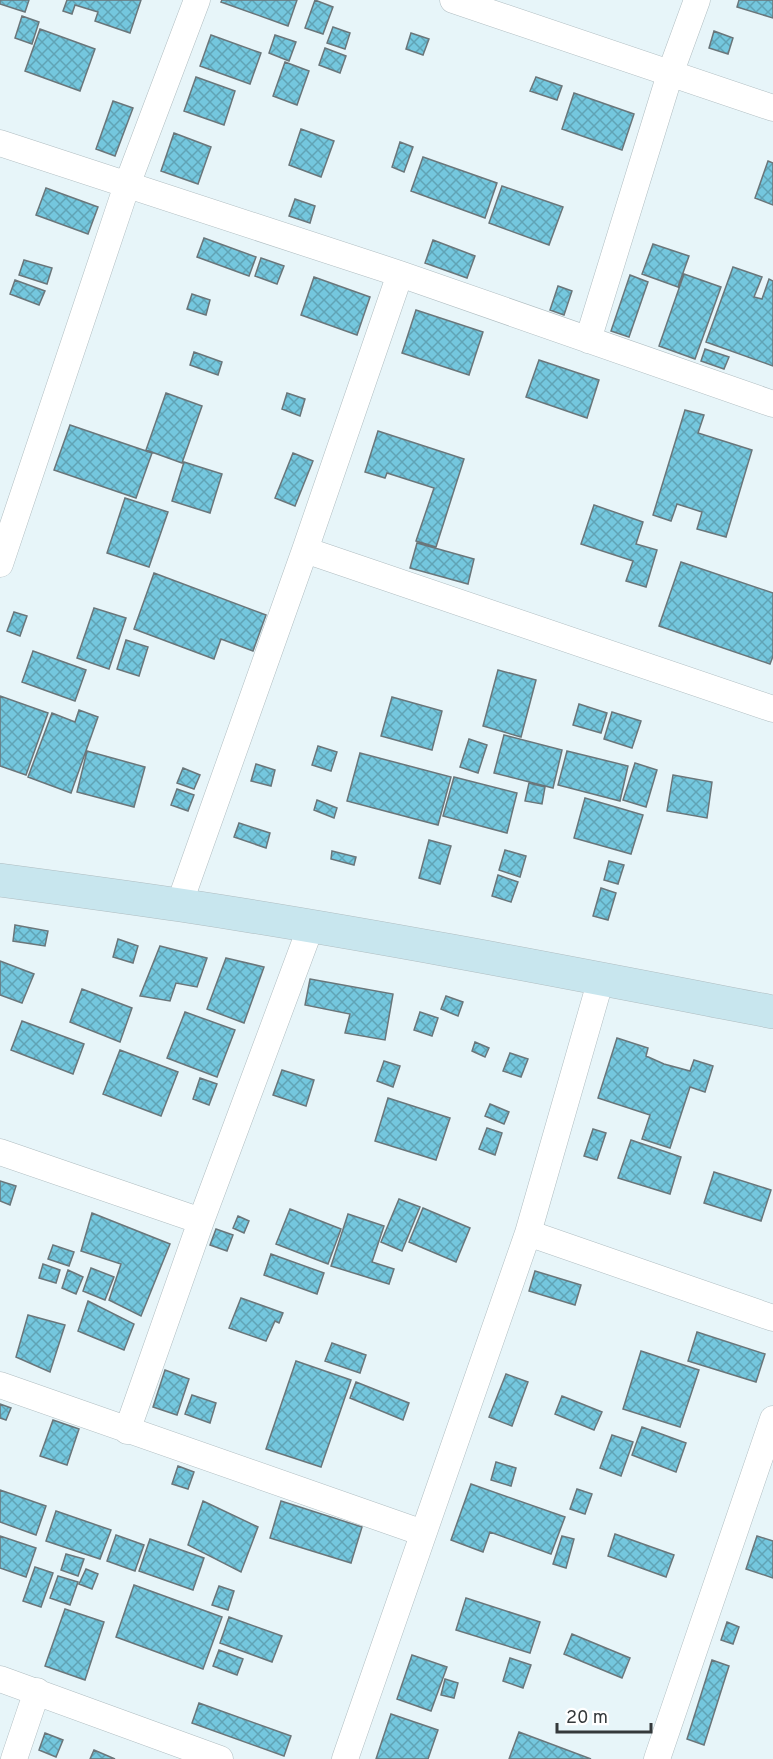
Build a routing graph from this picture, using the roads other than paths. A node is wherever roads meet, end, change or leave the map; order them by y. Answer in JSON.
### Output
{"nodes":[{"id":1,"x":197,"y":0,"type":"edge"},
{"id":2,"x":453,"y":0,"type":"edge"},
{"id":3,"x":697,"y":0,"type":"edge"},
{"id":4,"x":669,"y":74,"type":"junction"},
{"id":5,"x":773,"y":108,"type":"edge"},
{"id":6,"x":0,"y":143,"type":"edge"},
{"id":7,"x":127,"y":185,"type":"junction"},
{"id":8,"x":400,"y":274,"type":"junction"},
{"id":9,"x":588,"y":340,"type":"junction"},
{"id":10,"x":773,"y":404,"type":"edge"},
{"id":11,"x":306,"y":550,"type":"junction"},
{"id":12,"x":0,"y":564,"type":"edge"},
{"id":13,"x":773,"y":709,"type":"edge"},
{"id":14,"x":0,"y":880,"type":"edge"},
{"id":15,"x":179,"y":905,"type":"junction"},
{"id":16,"x":311,"y":927,"type":"junction"},
{"id":17,"x":601,"y":979,"type":"junction"},
{"id":18,"x":773,"y":1012,"type":"edge"},
{"id":19,"x":0,"y":1152,"type":"edge"},
{"id":20,"x":201,"y":1221,"type":"junction"},
{"id":21,"x":528,"y":1233,"type":"junction"},
{"id":22,"x":773,"y":1318,"type":"edge"},
{"id":23,"x":0,"y":1384,"type":"edge"},
{"id":24,"x":773,"y":1419,"type":"edge"},
{"id":25,"x":127,"y":1431,"type":"junction"},
{"id":26,"x":423,"y":1533,"type":"junction"},
{"id":27,"x":0,"y":1679,"type":"edge"},
{"id":28,"x":37,"y":1691,"type":"junction"},
{"id":29,"x":14,"y":1759,"type":"edge"},
{"id":30,"x":220,"y":1759,"type":"edge"},
{"id":31,"x":345,"y":1759,"type":"edge"},
{"id":32,"x":657,"y":1759,"type":"edge"}],
"edges":[{"from":1,"to":7,"type":"street"},
{"from":2,"to":4,"type":"street"},
{"from":3,"to":4,"type":"street"},
{"from":4,"to":5,"type":"street"},
{"from":4,"to":9,"type":"street"},
{"from":6,"to":7,"type":"street"},
{"from":7,"to":8,"type":"street"},
{"from":7,"to":12,"type":"street"},
{"from":8,"to":9,"type":"street"},
{"from":8,"to":11,"type":"street"},
{"from":9,"to":10,"type":"street"},
{"from":11,"to":13,"type":"street"},
{"from":11,"to":15,"type":"street"},
{"from":14,"to":15,"type":"street"},
{"from":15,"to":16,"type":"street"},
{"from":16,"to":17,"type":"street"},
{"from":16,"to":20,"type":"street"},
{"from":17,"to":18,"type":"street"},
{"from":17,"to":21,"type":"street"},
{"from":19,"to":20,"type":"street"},
{"from":20,"to":25,"type":"street"},
{"from":21,"to":22,"type":"street"},
{"from":21,"to":26,"type":"street"},
{"from":23,"to":25,"type":"street"},
{"from":24,"to":32,"type":"street"},
{"from":25,"to":26,"type":"street"},
{"from":26,"to":31,"type":"street"},
{"from":27,"to":28,"type":"street"},
{"from":28,"to":29,"type":"street"},
{"from":28,"to":30,"type":"street"}]}
